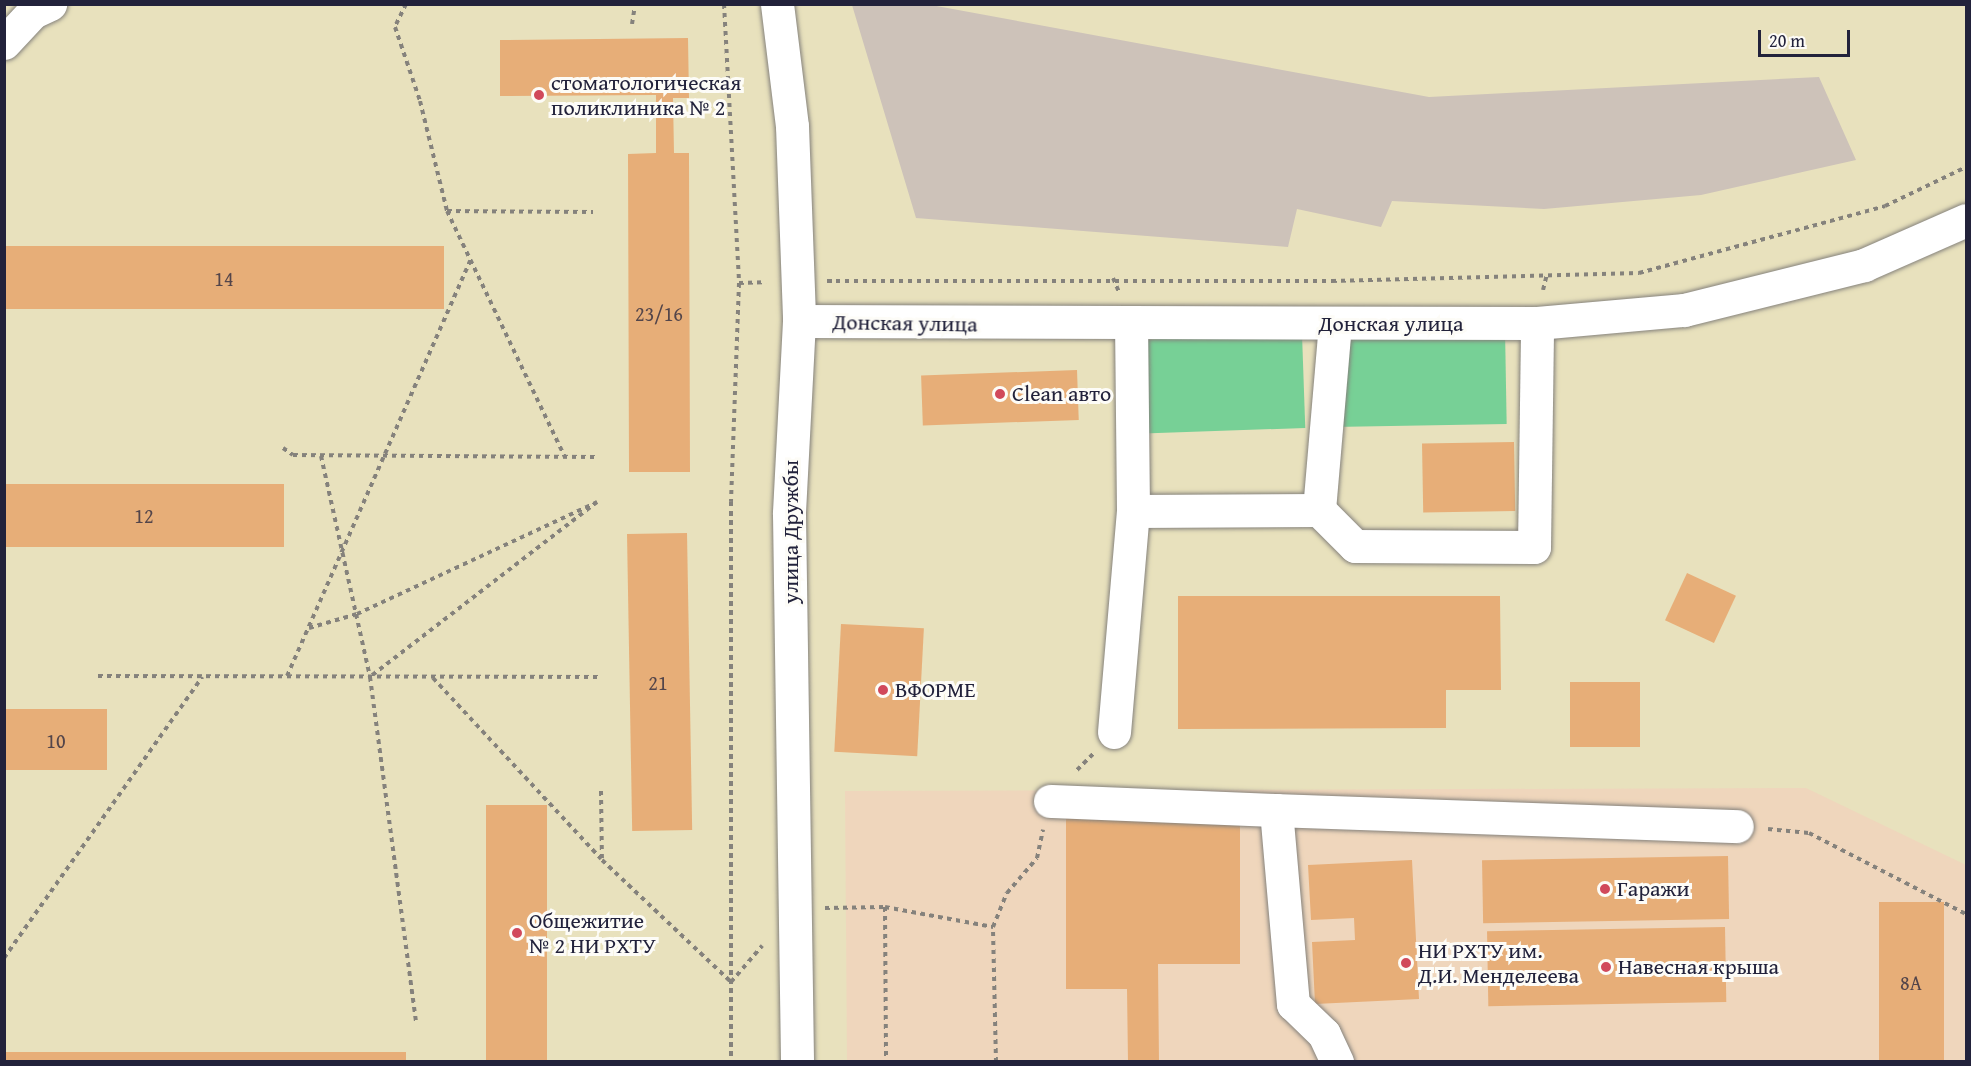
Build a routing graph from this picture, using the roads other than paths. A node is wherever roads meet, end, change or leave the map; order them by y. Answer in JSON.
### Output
{"nodes":[{"id":1,"x":50,"y":4,"type":"edge"},
{"id":2,"x":777,"y":4,"type":"edge"},
{"id":3,"x":4,"y":43,"type":"edge"},
{"id":4,"x":1966,"y":220,"type":"edge"},
{"id":5,"x":799,"y":321,"type":"junction"},
{"id":6,"x":1537,"y":323,"type":"junction"},
{"id":7,"x":1335,"y":324,"type":"junction"},
{"id":8,"x":1131,"y":326,"type":"junction"},
{"id":9,"x":1133,"y":510,"type":"junction"},
{"id":10,"x":1319,"y":510,"type":"junction"},
{"id":11,"x":1114,"y":732,"type":"dead end"},
{"id":12,"x":1050,"y":801,"type":"road end"},
{"id":13,"x":1276,"y":810,"type":"junction"},
{"id":14,"x":1737,"y":826,"type":"road end"},
{"id":15,"x":797,"y":1062,"type":"edge"},
{"id":16,"x":1337,"y":1062,"type":"edge"}],
"edges":[{"from":1,"to":3,"type":"street"},
{"from":2,"to":5,"type":"street","name":"улица Дружбы"},
{"from":4,"to":6,"type":"street","name":"Донская улица"},
{"from":5,"to":8,"type":"street","name":"Донская улица"},
{"from":5,"to":15,"type":"street","name":"улица Дружбы"},
{"from":6,"to":7,"type":"street","name":"Донская улица"},
{"from":6,"to":10,"type":"street"},
{"from":7,"to":8,"type":"street","name":"Донская улица"},
{"from":7,"to":10,"type":"street"},
{"from":8,"to":9,"type":"street"},
{"from":9,"to":10,"type":"street"},
{"from":9,"to":11,"type":"street"},
{"from":12,"to":13,"type":"street"},
{"from":13,"to":14,"type":"street"},
{"from":13,"to":16,"type":"street"}]}
